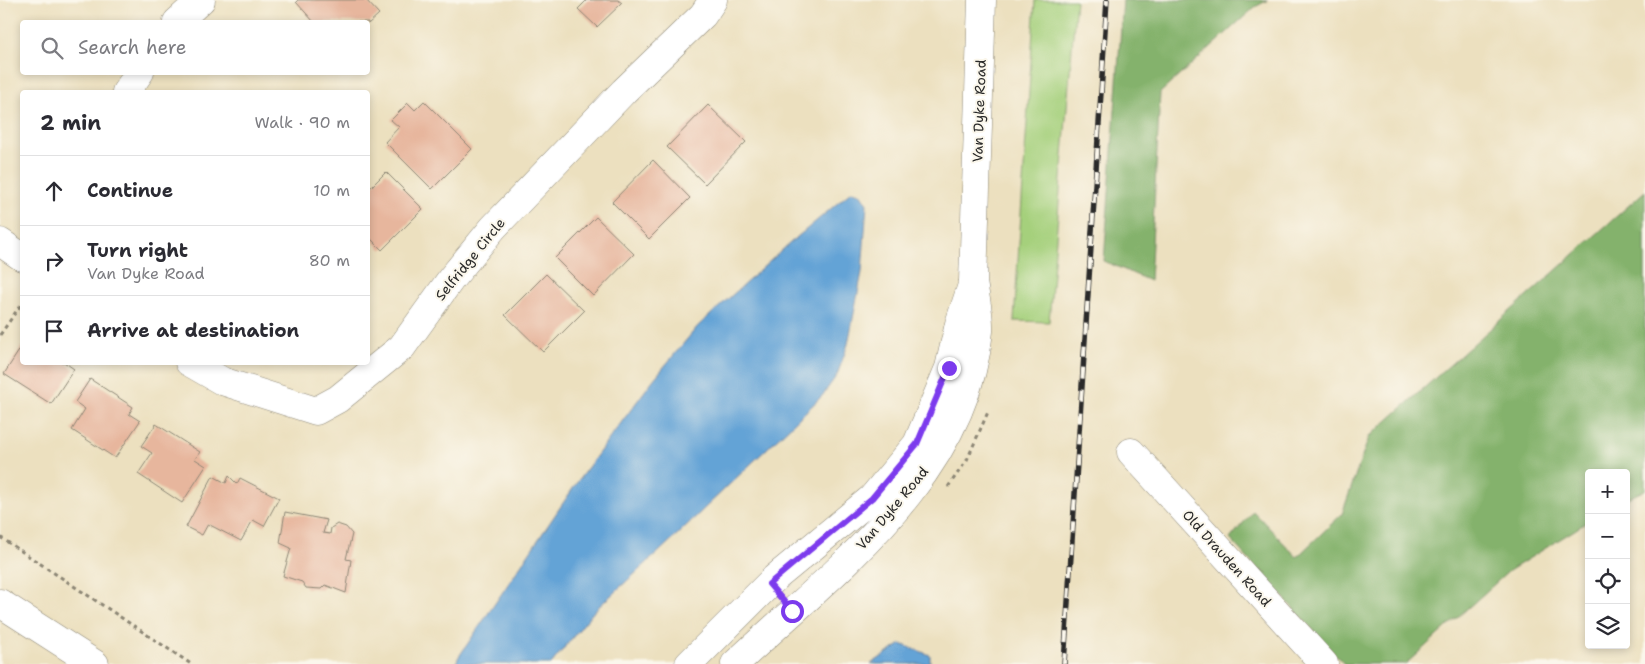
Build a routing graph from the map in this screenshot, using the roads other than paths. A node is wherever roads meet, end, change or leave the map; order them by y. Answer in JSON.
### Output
{"nodes":[{"id":1,"x":201,"y":0,"type":"edge"},
{"id":2,"x":713,"y":0,"type":"edge"},
{"id":3,"x":982,"y":0,"type":"edge"},
{"id":4,"x":178,"y":20,"type":"edge"},
{"id":5,"x":138,"y":75,"type":"edge"},
{"id":6,"x":127,"y":90,"type":"edge"},
{"id":7,"x":973,"y":282,"type":"junction"},
{"id":8,"x":193,"y":365,"type":"edge"},
{"id":9,"x":1131,"y":452,"type":"dead end"},
{"id":10,"x":769,"y":584,"type":"junction"},
{"id":11,"x":0,"y":604,"type":"edge"},
{"id":12,"x":792,"y":611,"type":"junction"},
{"id":13,"x":95,"y":664,"type":"edge"},
{"id":14,"x":689,"y":664,"type":"edge"},
{"id":15,"x":735,"y":664,"type":"edge"},
{"id":16,"x":1324,"y":664,"type":"edge"}],
"edges":[{"from":1,"to":4,"type":"street"},
{"from":2,"to":8,"type":"street","name":"Selfridge Circle"},
{"from":3,"to":7,"type":"street","name":"Van Dyke Road"},
{"from":5,"to":6,"type":"street"},
{"from":7,"to":10,"type":"street","name":"Van Dyke Road"},
{"from":7,"to":12,"type":"street","name":"Van Dyke Road"},
{"from":9,"to":16,"type":"street","name":"Old Drauden Road"},
{"from":10,"to":12,"type":"street"},
{"from":10,"to":14,"type":"street","name":"Van Dyke Road"},
{"from":11,"to":13,"type":"street"},
{"from":12,"to":15,"type":"street","name":"Van Dyke Road"}]}
